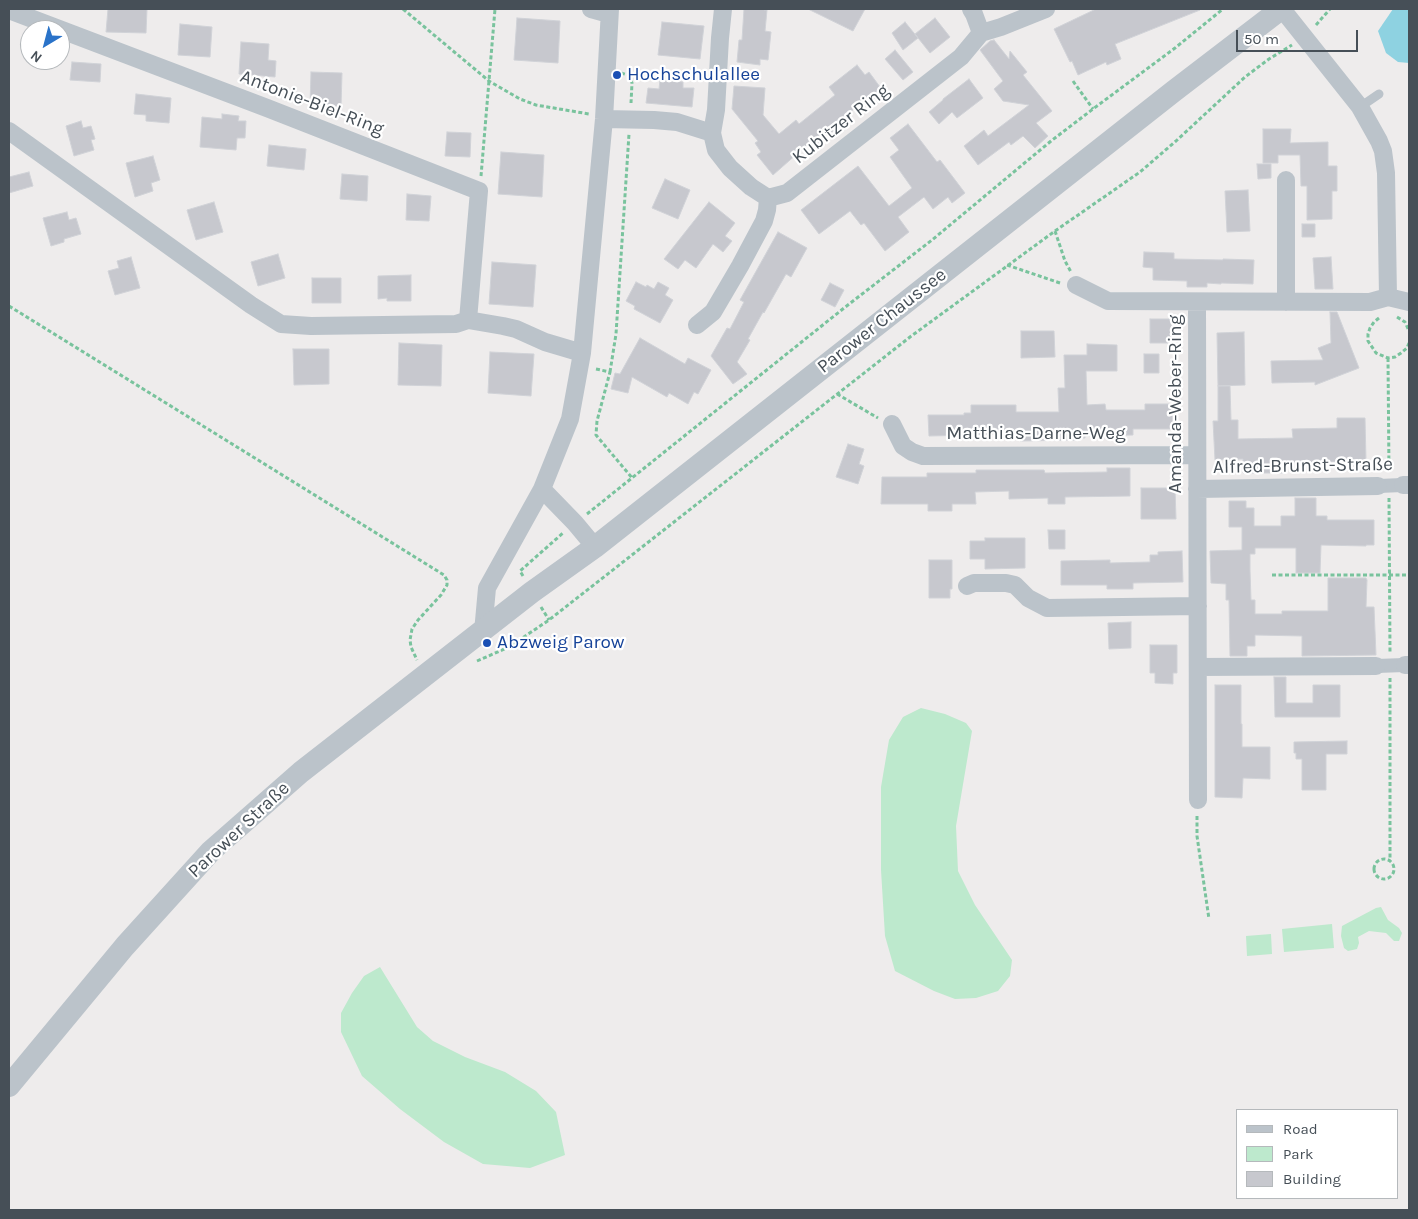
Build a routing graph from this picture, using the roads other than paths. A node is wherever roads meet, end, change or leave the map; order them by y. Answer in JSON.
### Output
{"nodes":[{"id":1,"x":591,"y":9,"type":"edge"},
{"id":2,"x":723,"y":9,"type":"edge"},
{"id":3,"x":971,"y":9,"type":"edge"},
{"id":4,"x":1046,"y":9,"type":"edge"},
{"id":5,"x":1282,"y":9,"type":"edge"},
{"id":6,"x":9,"y":10,"type":"edge"},
{"id":7,"x":609,"y":11,"type":"edge"},
{"id":8,"x":981,"y":33,"type":"junction"},
{"id":9,"x":1378,"y":94,"type":"dead end"},
{"id":10,"x":1360,"y":107,"type":"junction"},
{"id":11,"x":596,"y":116,"type":"junction"},
{"id":12,"x":9,"y":131,"type":"edge"},
{"id":13,"x":712,"y":133,"type":"junction"},
{"id":14,"x":1286,"y":180,"type":"dead end"},
{"id":15,"x":768,"y":198,"type":"junction"},
{"id":16,"x":1076,"y":285,"type":"road end"},
{"id":17,"x":1388,"y":297,"type":"junction"},
{"id":18,"x":1197,"y":302,"type":"junction"},
{"id":19,"x":1286,"y":302,"type":"junction"},
{"id":20,"x":1409,"y":302,"type":"edge"},
{"id":21,"x":468,"y":320,"type":"junction"},
{"id":22,"x":697,"y":325,"type":"dead end"},
{"id":23,"x":581,"y":358,"type":"junction"},
{"id":24,"x":892,"y":424,"type":"road end"},
{"id":25,"x":1197,"y":455,"type":"junction"},
{"id":26,"x":1395,"y":486,"type":"edge"},
{"id":27,"x":542,"y":489,"type":"junction"},
{"id":28,"x":1197,"y":489,"type":"junction"},
{"id":29,"x":594,"y":547,"type":"junction"},
{"id":30,"x":967,"y":586,"type":"dead end"},
{"id":31,"x":1198,"y":606,"type":"junction"},
{"id":32,"x":482,"y":632,"type":"junction"},
{"id":33,"x":1395,"y":665,"type":"edge"},
{"id":34,"x":1198,"y":667,"type":"junction"},
{"id":35,"x":1198,"y":800,"type":"road end"},
{"id":36,"x":9,"y":1086,"type":"edge"}],
"edges":[{"from":1,"to":7,"type":"street"},
{"from":2,"to":13,"type":"street"},
{"from":3,"to":8,"type":"street"},
{"from":4,"to":8,"type":"street"},
{"from":5,"to":10,"type":"street"},
{"from":5,"to":29,"type":"street","name":"Parower Chaussee"},
{"from":6,"to":21,"type":"street","name":"Antonie-Biel-Ring"},
{"from":7,"to":11,"type":"street"},
{"from":8,"to":15,"type":"street","name":"Kubitzer Ring"},
{"from":9,"to":10,"type":"lane"},
{"from":10,"to":17,"type":"street"},
{"from":11,"to":13,"type":"street"},
{"from":11,"to":23,"type":"street"},
{"from":12,"to":21,"type":"street"},
{"from":13,"to":15,"type":"street"},
{"from":14,"to":19,"type":"street"},
{"from":15,"to":22,"type":"street"},
{"from":16,"to":18,"type":"street"},
{"from":17,"to":19,"type":"street","name":"Amanda-Weber-Ring"},
{"from":17,"to":20,"type":"street","name":"Amanda-Weber-Ring"},
{"from":18,"to":19,"type":"street","name":"Amanda-Weber-Ring"},
{"from":18,"to":25,"type":"street","name":"Amanda-Weber-Ring"},
{"from":21,"to":23,"type":"street"},
{"from":23,"to":27,"type":"street"},
{"from":24,"to":25,"type":"street","name":"Matthias-Darne-Weg"},
{"from":25,"to":28,"type":"street","name":"Amanda-Weber-Ring"},
{"from":26,"to":28,"type":"street","name":"Alfred-Brunst-Straße"},
{"from":27,"to":29,"type":"street"},
{"from":27,"to":32,"type":"street"},
{"from":28,"to":31,"type":"street","name":"Amanda-Weber-Ring"},
{"from":29,"to":32,"type":"street","name":"Parower Chaussee"},
{"from":30,"to":31,"type":"street"},
{"from":31,"to":34,"type":"street","name":"Amanda-Weber-Ring"},
{"from":32,"to":36,"type":"street","name":"Parower Straße"},
{"from":33,"to":34,"type":"street"},
{"from":34,"to":35,"type":"street","name":"Amanda-Weber-Ring"}]}
